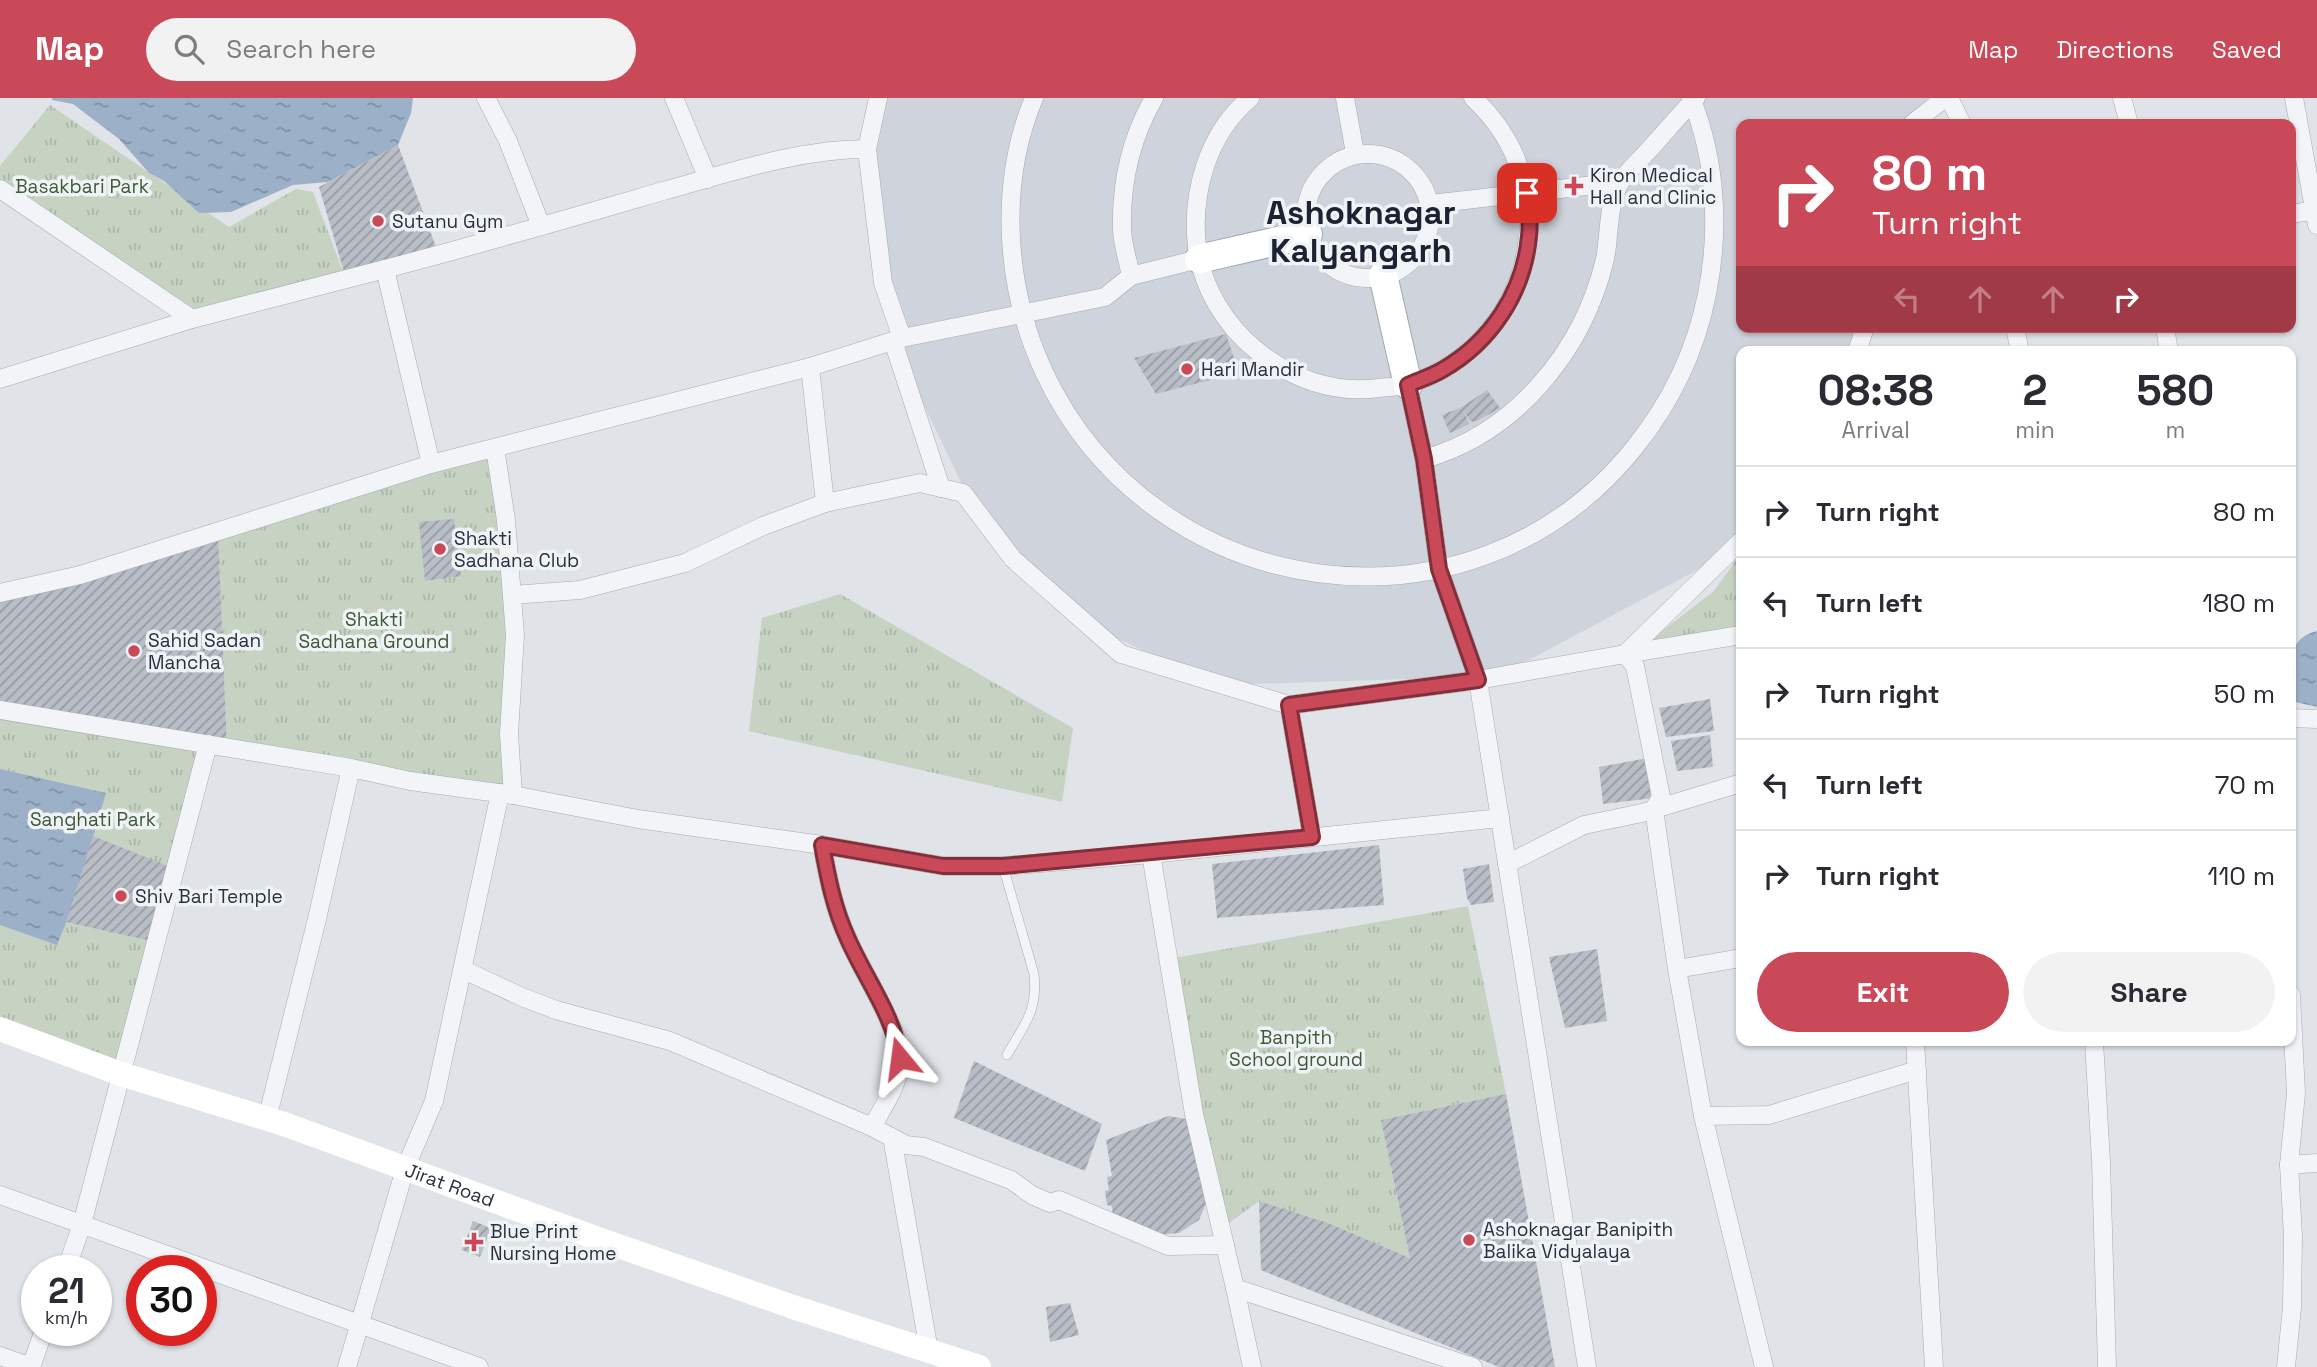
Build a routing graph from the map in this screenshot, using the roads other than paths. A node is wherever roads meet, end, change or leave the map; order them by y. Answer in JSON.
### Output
{"nodes":[{"id":1,"x":486,"y":98,"type":"edge"},
{"id":2,"x":674,"y":98,"type":"edge"},
{"id":3,"x":878,"y":98,"type":"edge"},
{"id":4,"x":1034,"y":98,"type":"edge"},
{"id":5,"x":1154,"y":98,"type":"edge"},
{"id":6,"x":1250,"y":98,"type":"edge"},
{"id":7,"x":1345,"y":98,"type":"edge"},
{"id":8,"x":1474,"y":98,"type":"edge"},
{"id":9,"x":1947,"y":98,"type":"edge"},
{"id":10,"x":2122,"y":98,"type":"edge"},
{"id":11,"x":2294,"y":98,"type":"edge"},
{"id":12,"x":1693,"y":99,"type":"edge"},
{"id":13,"x":1919,"y":119,"type":"edge"},
{"id":14,"x":1959,"y":119,"type":"edge"},
{"id":15,"x":2128,"y":119,"type":"edge"},
{"id":16,"x":867,"y":149,"type":"junction"},
{"id":17,"x":1355,"y":153,"type":"junction"},
{"id":18,"x":708,"y":179,"type":"junction"},
{"id":19,"x":1620,"y":182,"type":"junction"},
{"id":20,"x":0,"y":189,"type":"edge"},
{"id":21,"x":1527,"y":193,"type":"junction"},
{"id":22,"x":1431,"y":204,"type":"junction"},
{"id":23,"x":2296,"y":214,"type":"edge"},
{"id":24,"x":2316,"y":215,"type":"edge"},
{"id":25,"x":541,"y":226,"type":"junction"},
{"id":26,"x":1308,"y":234,"type":"junction"},
{"id":27,"x":1199,"y":259,"type":"junction"},
{"id":28,"x":385,"y":269,"type":"junction"},
{"id":29,"x":1383,"y":275,"type":"junction"},
{"id":30,"x":1131,"y":276,"type":"junction"},
{"id":31,"x":1023,"y":315,"type":"junction"},
{"id":32,"x":192,"y":319,"type":"junction"},
{"id":33,"x":897,"y":339,"type":"junction"},
{"id":34,"x":810,"y":367,"type":"junction"},
{"id":35,"x":0,"y":379,"type":"edge"},
{"id":36,"x":1408,"y":385,"type":"junction"},
{"id":37,"x":495,"y":448,"type":"junction"},
{"id":38,"x":1424,"y":459,"type":"junction"},
{"id":39,"x":431,"y":464,"type":"junction"},
{"id":40,"x":941,"y":488,"type":"junction"},
{"id":41,"x":825,"y":503,"type":"junction"},
{"id":42,"x":1736,"y":546,"type":"edge"},
{"id":43,"x":1439,"y":569,"type":"junction"},
{"id":44,"x":0,"y":593,"type":"edge"},
{"id":45,"x":512,"y":595,"type":"junction"},
{"id":46,"x":1736,"y":636,"type":"edge"},
{"id":47,"x":1625,"y":654,"type":"junction"},
{"id":48,"x":1478,"y":680,"type":"junction"},
{"id":49,"x":1289,"y":705,"type":"junction"},
{"id":50,"x":0,"y":710,"type":"edge"},
{"id":51,"x":2296,"y":718,"type":"edge"},
{"id":52,"x":2317,"y":719,"type":"edge"},
{"id":53,"x":208,"y":744,"type":"junction"},
{"id":54,"x":351,"y":768,"type":"junction"},
{"id":55,"x":1736,"y":784,"type":"edge"},
{"id":56,"x":507,"y":794,"type":"junction"},
{"id":57,"x":1654,"y":809,"type":"junction"},
{"id":58,"x":1500,"y":818,"type":"junction"},
{"id":59,"x":1312,"y":837,"type":"junction"},
{"id":60,"x":822,"y":845,"type":"junction"},
{"id":61,"x":1151,"y":854,"type":"junction"},
{"id":62,"x":1507,"y":864,"type":"junction"},
{"id":63,"x":1003,"y":866,"type":"junction"},
{"id":64,"x":1736,"y":959,"type":"edge"},
{"id":65,"x":1677,"y":969,"type":"junction"},
{"id":66,"x":464,"y":970,"type":"junction"},
{"id":67,"x":0,"y":1029,"type":"edge"},
{"id":68,"x":1915,"y":1046,"type":"edge"},
{"id":69,"x":2094,"y":1046,"type":"edge"},
{"id":70,"x":2294,"y":1046,"type":"edge"},
{"id":71,"x":1007,"y":1055,"type":"dead end"},
{"id":72,"x":1917,"y":1070,"type":"junction"},
{"id":73,"x":121,"y":1074,"type":"junction"},
{"id":74,"x":1703,"y":1116,"type":"junction"},
{"id":75,"x":267,"y":1119,"type":"junction"},
{"id":76,"x":872,"y":1127,"type":"junction"},
{"id":77,"x":892,"y":1138,"type":"junction"},
{"id":78,"x":2317,"y":1163,"type":"edge"},
{"id":79,"x":2289,"y":1166,"type":"junction"},
{"id":80,"x":405,"y":1169,"type":"junction"},
{"id":81,"x":0,"y":1195,"type":"edge"},
{"id":82,"x":82,"y":1224,"type":"junction"},
{"id":83,"x":1225,"y":1245,"type":"junction"},
{"id":84,"x":71,"y":1255,"type":"edge"},
{"id":85,"x":1236,"y":1288,"type":"junction"},
{"id":86,"x":360,"y":1324,"type":"junction"},
{"id":87,"x":38,"y":1346,"type":"edge"},
{"id":88,"x":929,"y":1350,"type":"junction"},
{"id":89,"x":0,"y":1356,"type":"edge"},
{"id":90,"x":31,"y":1367,"type":"edge"},
{"id":91,"x":347,"y":1367,"type":"edge"},
{"id":92,"x":479,"y":1367,"type":"edge"},
{"id":93,"x":979,"y":1367,"type":"edge"},
{"id":94,"x":1252,"y":1367,"type":"edge"},
{"id":95,"x":1473,"y":1367,"type":"edge"},
{"id":96,"x":1587,"y":1367,"type":"edge"},
{"id":97,"x":1764,"y":1367,"type":"edge"},
{"id":98,"x":1934,"y":1367,"type":"edge"},
{"id":99,"x":2107,"y":1367,"type":"edge"},
{"id":100,"x":2286,"y":1367,"type":"edge"}],
"edges":[{"from":1,"to":25,"type":"street"},
{"from":2,"to":18,"type":"street"},
{"from":3,"to":16,"type":"street"},
{"from":4,"to":31,"type":"street"},
{"from":5,"to":30,"type":"street"},
{"from":6,"to":27,"type":"street"},
{"from":7,"to":17,"type":"street"},
{"from":8,"to":21,"type":"street"},
{"from":9,"to":13,"type":"street"},
{"from":9,"to":14,"type":"street"},
{"from":10,"to":15,"type":"street"},
{"from":11,"to":24,"type":"street"},
{"from":12,"to":19,"type":"street"},
{"from":12,"to":43,"type":"street"},
{"from":16,"to":18,"type":"street"},
{"from":16,"to":33,"type":"street"},
{"from":17,"to":22,"type":"street"},
{"from":17,"to":26,"type":"street"},
{"from":18,"to":25,"type":"street"},
{"from":19,"to":21,"type":"street"},
{"from":19,"to":38,"type":"street"},
{"from":20,"to":32,"type":"street"},
{"from":21,"to":22,"type":"street"},
{"from":21,"to":36,"type":"street"},
{"from":22,"to":29,"type":"street"},
{"from":23,"to":24,"type":"street"},
{"from":25,"to":28,"type":"street"},
{"from":26,"to":27,"type":"main road"},
{"from":26,"to":29,"type":"street"},
{"from":27,"to":30,"type":"street"},
{"from":27,"to":36,"type":"street"},
{"from":28,"to":32,"type":"street"},
{"from":28,"to":39,"type":"street"},
{"from":29,"to":36,"type":"main road"},
{"from":30,"to":31,"type":"street"},
{"from":31,"to":33,"type":"street"},
{"from":31,"to":43,"type":"street"},
{"from":32,"to":35,"type":"street"},
{"from":33,"to":34,"type":"street"},
{"from":33,"to":40,"type":"street"},
{"from":34,"to":37,"type":"street"},
{"from":34,"to":41,"type":"street"},
{"from":36,"to":38,"type":"street"},
{"from":37,"to":39,"type":"street"},
{"from":37,"to":45,"type":"street"},
{"from":38,"to":43,"type":"street"},
{"from":39,"to":44,"type":"street"},
{"from":40,"to":41,"type":"street"},
{"from":40,"to":49,"type":"street"},
{"from":41,"to":45,"type":"street"},
{"from":42,"to":47,"type":"street"},
{"from":43,"to":48,"type":"street"},
{"from":45,"to":56,"type":"street"},
{"from":46,"to":47,"type":"street"},
{"from":47,"to":48,"type":"street"},
{"from":47,"to":57,"type":"street"},
{"from":48,"to":49,"type":"street"},
{"from":48,"to":58,"type":"street"},
{"from":49,"to":59,"type":"street"},
{"from":50,"to":53,"type":"street"},
{"from":51,"to":52,"type":"street"},
{"from":53,"to":54,"type":"street"},
{"from":53,"to":73,"type":"street"},
{"from":54,"to":56,"type":"street"},
{"from":54,"to":75,"type":"street"},
{"from":55,"to":57,"type":"street"},
{"from":56,"to":60,"type":"street"},
{"from":56,"to":66,"type":"street"},
{"from":57,"to":62,"type":"street"},
{"from":57,"to":65,"type":"street"},
{"from":58,"to":59,"type":"street"},
{"from":58,"to":62,"type":"street"},
{"from":59,"to":61,"type":"street"},
{"from":60,"to":63,"type":"street"},
{"from":60,"to":76,"type":"street"},
{"from":61,"to":63,"type":"street"},
{"from":61,"to":83,"type":"street"},
{"from":62,"to":96,"type":"street"},
{"from":63,"to":71,"type":"lane"},
{"from":64,"to":65,"type":"street"},
{"from":65,"to":74,"type":"street"},
{"from":66,"to":76,"type":"street"},
{"from":66,"to":80,"type":"street"},
{"from":67,"to":73,"type":"main road","name":"Jirat Road"},
{"from":68,"to":72,"type":"street"},
{"from":69,"to":99,"type":"street"},
{"from":70,"to":79,"type":"street"},
{"from":72,"to":74,"type":"street"},
{"from":72,"to":98,"type":"street"},
{"from":73,"to":75,"type":"main road","name":"Jirat Road"},
{"from":73,"to":82,"type":"street"},
{"from":74,"to":97,"type":"street"},
{"from":75,"to":80,"type":"main road","name":"Jirat Road"},
{"from":76,"to":77,"type":"street"},
{"from":77,"to":83,"type":"street"},
{"from":77,"to":88,"type":"street"},
{"from":78,"to":79,"type":"street"},
{"from":79,"to":100,"type":"street"},
{"from":80,"to":86,"type":"street"},
{"from":80,"to":88,"type":"main road","name":"Jirat Road"},
{"from":81,"to":82,"type":"street"},
{"from":82,"to":84,"type":"street"},
{"from":82,"to":86,"type":"street"},
{"from":83,"to":85,"type":"street"},
{"from":85,"to":94,"type":"street"},
{"from":85,"to":95,"type":"street"},
{"from":86,"to":91,"type":"street"},
{"from":86,"to":92,"type":"street"},
{"from":87,"to":90,"type":"street"},
{"from":88,"to":93,"type":"main road","name":"Jirat Road"},
{"from":89,"to":90,"type":"street"}]}
